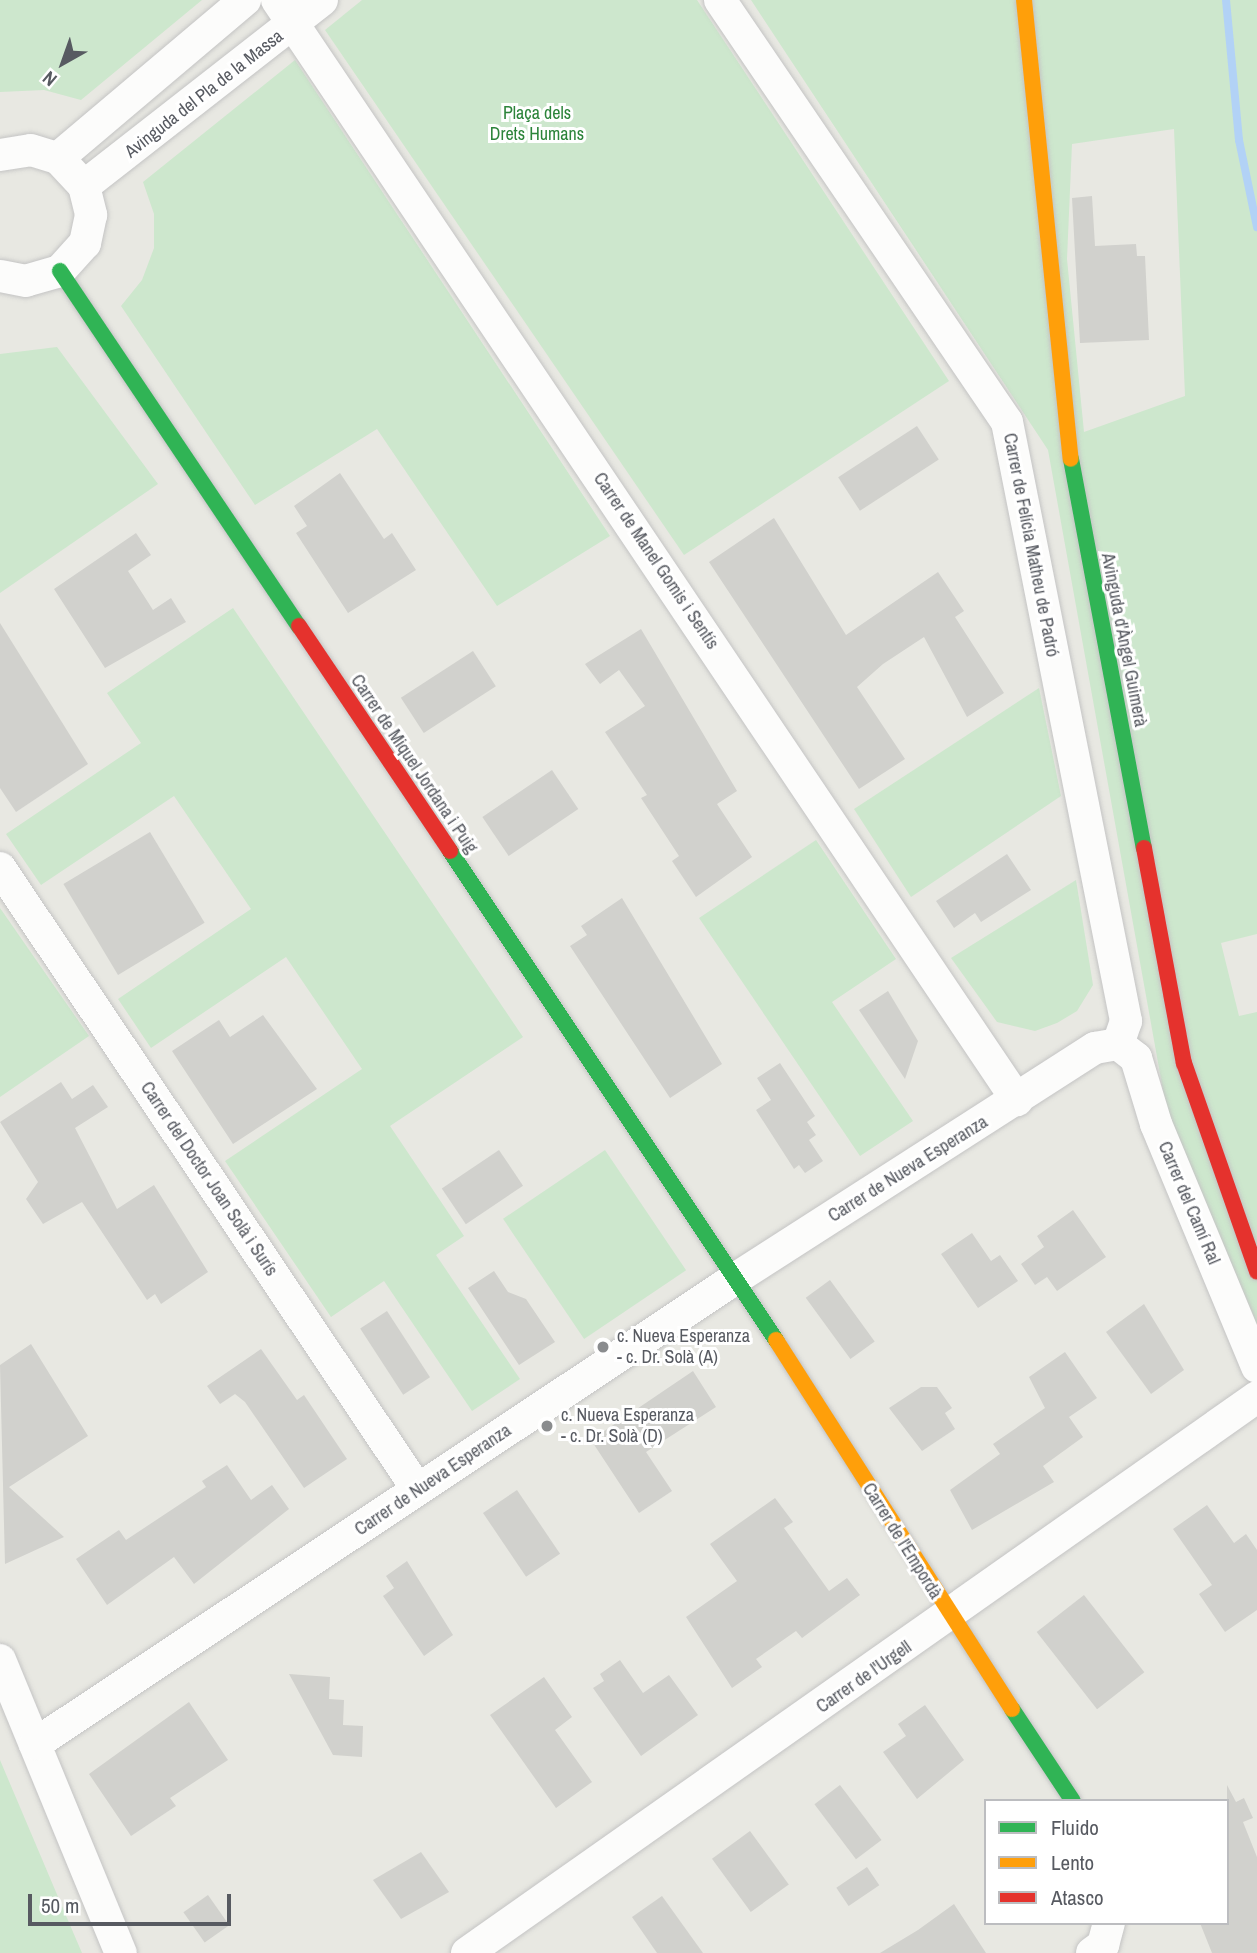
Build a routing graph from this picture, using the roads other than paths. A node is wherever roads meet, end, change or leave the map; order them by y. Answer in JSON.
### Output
{"nodes":[{"id":1,"x":245,"y":0,"type":"edge"},
{"id":2,"x":322,"y":0,"type":"edge"},
{"id":3,"x":720,"y":0,"type":"edge"},
{"id":4,"x":1024,"y":0,"type":"edge"},
{"id":5,"x":285,"y":12,"type":"edge"},
{"id":6,"x":0,"y":155,"type":"edge"},
{"id":7,"x":58,"y":159,"type":"junction"},
{"id":8,"x":84,"y":186,"type":"junction"},
{"id":9,"x":60,"y":271,"type":"junction"},
{"id":10,"x":0,"y":276,"type":"edge"},
{"id":11,"x":0,"y":868,"type":"edge"},
{"id":12,"x":1118,"y":1044,"type":"junction"},
{"id":13,"x":1017,"y":1100,"type":"junction"},
{"id":14,"x":1257,"y":1272,"type":"edge"},
{"id":15,"x":737,"y":1278,"type":"junction"},
{"id":16,"x":1257,"y":1367,"type":"edge"},
{"id":17,"x":1257,"y":1397,"type":"edge"},
{"id":18,"x":418,"y":1490,"type":"junction"},
{"id":19,"x":950,"y":1617,"type":"junction"},
{"id":20,"x":0,"y":1660,"type":"edge"},
{"id":21,"x":35,"y":1744,"type":"junction"},
{"id":22,"x":1072,"y":1799,"type":"edge"},
{"id":23,"x":1108,"y":1925,"type":"edge"},
{"id":24,"x":121,"y":1953,"type":"edge"},
{"id":25,"x":467,"y":1953,"type":"edge"},
{"id":26,"x":1092,"y":1953,"type":"edge"}],
"edges":[{"from":1,"to":7,"type":"street"},
{"from":2,"to":5,"type":"street","name":"Avinguda del Pla de la Massa"},
{"from":3,"to":12,"type":"street","name":"Carrer de Felícia Matheu de Padró"},
{"from":4,"to":14,"type":"street","name":"Avinguda d'Àngel Guimerà"},
{"from":5,"to":8,"type":"street","name":"Avinguda del Pla de la Massa"},
{"from":5,"to":13,"type":"street","name":"Carrer de Manel Gomis i Sentís"},
{"from":6,"to":7,"type":"street"},
{"from":7,"to":8,"type":"street"},
{"from":8,"to":9,"type":"street"},
{"from":9,"to":10,"type":"street"},
{"from":9,"to":15,"type":"street","name":"Carrer de Miquel Jordana i Puig"},
{"from":11,"to":18,"type":"street","name":"Carrer del Doctor Joan Solà i Surís"},
{"from":12,"to":13,"type":"street","name":"Carrer de Nueva Esperanza"},
{"from":12,"to":16,"type":"street","name":"Carrer del Camí Ral"},
{"from":13,"to":15,"type":"street","name":"Carrer de Nueva Esperanza"},
{"from":15,"to":18,"type":"street","name":"Carrer de Nueva Esperanza"},
{"from":15,"to":19,"type":"street","name":"Carrer de l'Empordà"},
{"from":17,"to":19,"type":"street","name":"Carrer de l'Urgell"},
{"from":18,"to":21,"type":"street","name":"Carrer de Nueva Esperanza"},
{"from":19,"to":22,"type":"street","name":"Carrer de l'Empordà"},
{"from":19,"to":25,"type":"street","name":"Carrer de l'Urgell"},
{"from":20,"to":21,"type":"street"},
{"from":21,"to":24,"type":"street"},
{"from":23,"to":26,"type":"street"}]}
